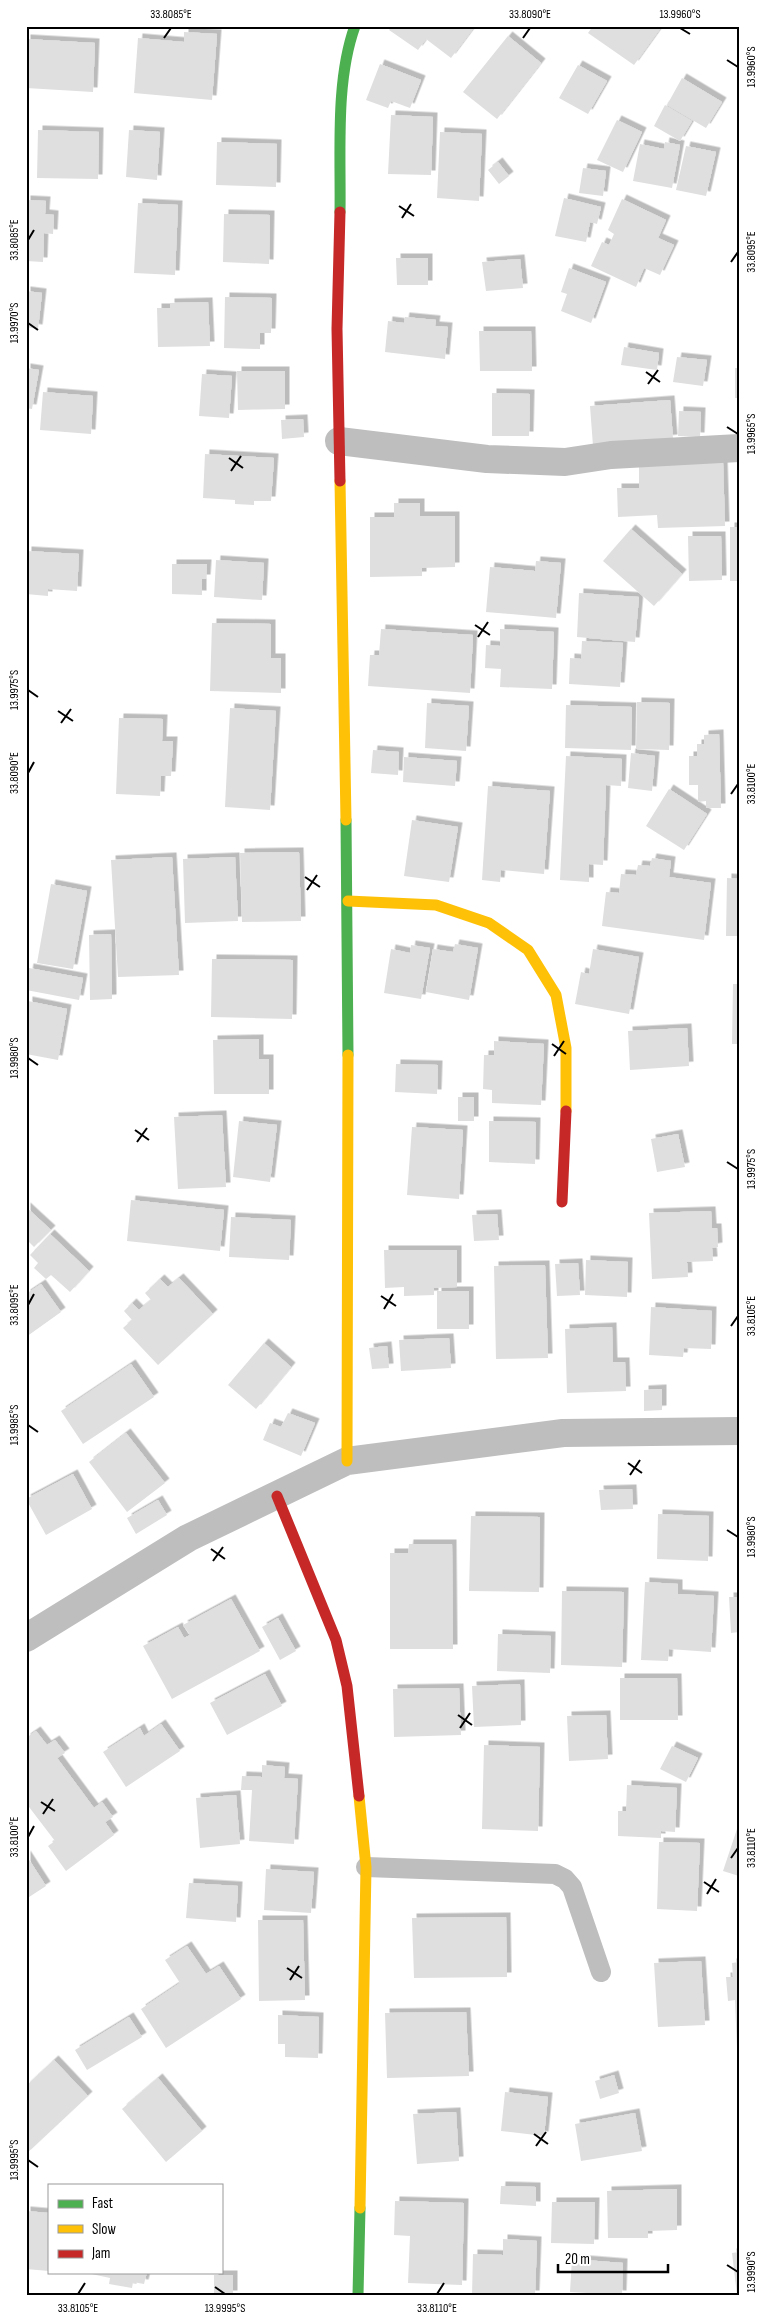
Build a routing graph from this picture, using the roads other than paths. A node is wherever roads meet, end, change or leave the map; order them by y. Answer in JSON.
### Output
{"nodes":[{"id":1,"x":355,"y":26,"type":"edge"},
{"id":2,"x":339,"y":441,"type":"junction"},
{"id":3,"x":739,"y":448,"type":"edge"},
{"id":4,"x":348,"y":901,"type":"junction"},
{"id":5,"x":562,"y":1202,"type":"dead end"},
{"id":6,"x":739,"y":1431,"type":"edge"},
{"id":7,"x":347,"y":1461,"type":"junction"},
{"id":8,"x":277,"y":1496,"type":"junction"},
{"id":9,"x":26,"y":1638,"type":"edge"},
{"id":10,"x":366,"y":1867,"type":"junction"},
{"id":11,"x":601,"y":1972,"type":"dead end"},
{"id":12,"x":358,"y":2295,"type":"edge"}],
"edges":[{"from":1,"to":2,"type":"street"},
{"from":2,"to":3,"type":"street"},
{"from":2,"to":4,"type":"street"},
{"from":4,"to":5,"type":"street"},
{"from":4,"to":7,"type":"street"},
{"from":6,"to":7,"type":"street"},
{"from":7,"to":8,"type":"street"},
{"from":8,"to":9,"type":"street"},
{"from":8,"to":10,"type":"street"},
{"from":10,"to":11,"type":"lane"},
{"from":10,"to":12,"type":"street"}]}
